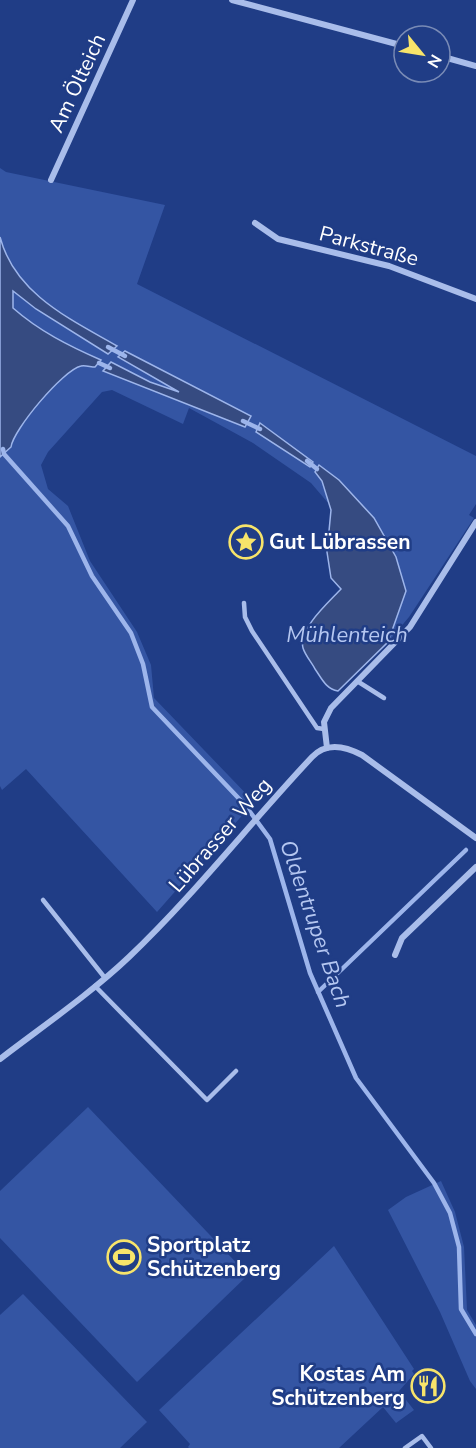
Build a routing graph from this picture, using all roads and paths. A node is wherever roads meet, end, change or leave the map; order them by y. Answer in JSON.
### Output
{"nodes":[{"id":1,"x":132,"y":0,"type":"edge"},
{"id":2,"x":232,"y":0,"type":"edge"},
{"id":3,"x":392,"y":43,"type":"edge"},
{"id":4,"x":452,"y":59,"type":"edge"},
{"id":5,"x":476,"y":66,"type":"edge"},
{"id":6,"x":51,"y":180,"type":"dead end"},
{"id":7,"x":255,"y":223,"type":"dead end"},
{"id":8,"x":476,"y":299,"type":"edge"},
{"id":9,"x":476,"y":522,"type":"edge"},
{"id":10,"x":244,"y":603,"type":"dead end"},
{"id":11,"x":357,"y":681,"type":"junction"},
{"id":12,"x":384,"y":698,"type":"dead end"},
{"id":13,"x":324,"y":729,"type":"junction"},
{"id":14,"x":327,"y":748,"type":"junction"},
{"id":15,"x":475,"y":836,"type":"edge"},
{"id":16,"x":476,"y":867,"type":"edge"},
{"id":17,"x":43,"y":900,"type":"dead end"},
{"id":18,"x":395,"y":955,"type":"dead end"},
{"id":19,"x":105,"y":978,"type":"junction"},
{"id":20,"x":95,"y":986,"type":"junction"},
{"id":21,"x":0,"y":1059,"type":"edge"},
{"id":22,"x":236,"y":1071,"type":"dead end"},
{"id":23,"x":405,"y":1448,"type":"edge"},
{"id":24,"x":431,"y":1448,"type":"edge"}],
"edges":[{"from":1,"to":6,"type":"street","name":"Am Ölteich"},
{"from":2,"to":3,"type":"street"},
{"from":4,"to":5,"type":"street"},
{"from":7,"to":8,"type":"street","name":"Parkstraße"},
{"from":9,"to":11,"type":"street"},
{"from":10,"to":13,"type":"lane"},
{"from":11,"to":12,"type":"lane"},
{"from":11,"to":13,"type":"street"},
{"from":13,"to":14,"type":"street"},
{"from":14,"to":15,"type":"street"},
{"from":14,"to":19,"type":"street","name":"Lübrasser Weg"},
{"from":16,"to":18,"type":"street"},
{"from":17,"to":19,"type":"lane"},
{"from":19,"to":20,"type":"street","name":"Lübrasser Weg"},
{"from":20,"to":21,"type":"street","name":"Lübrasser Weg"},
{"from":20,"to":22,"type":"lane"},
{"from":23,"to":24,"type":"lane"}]}
